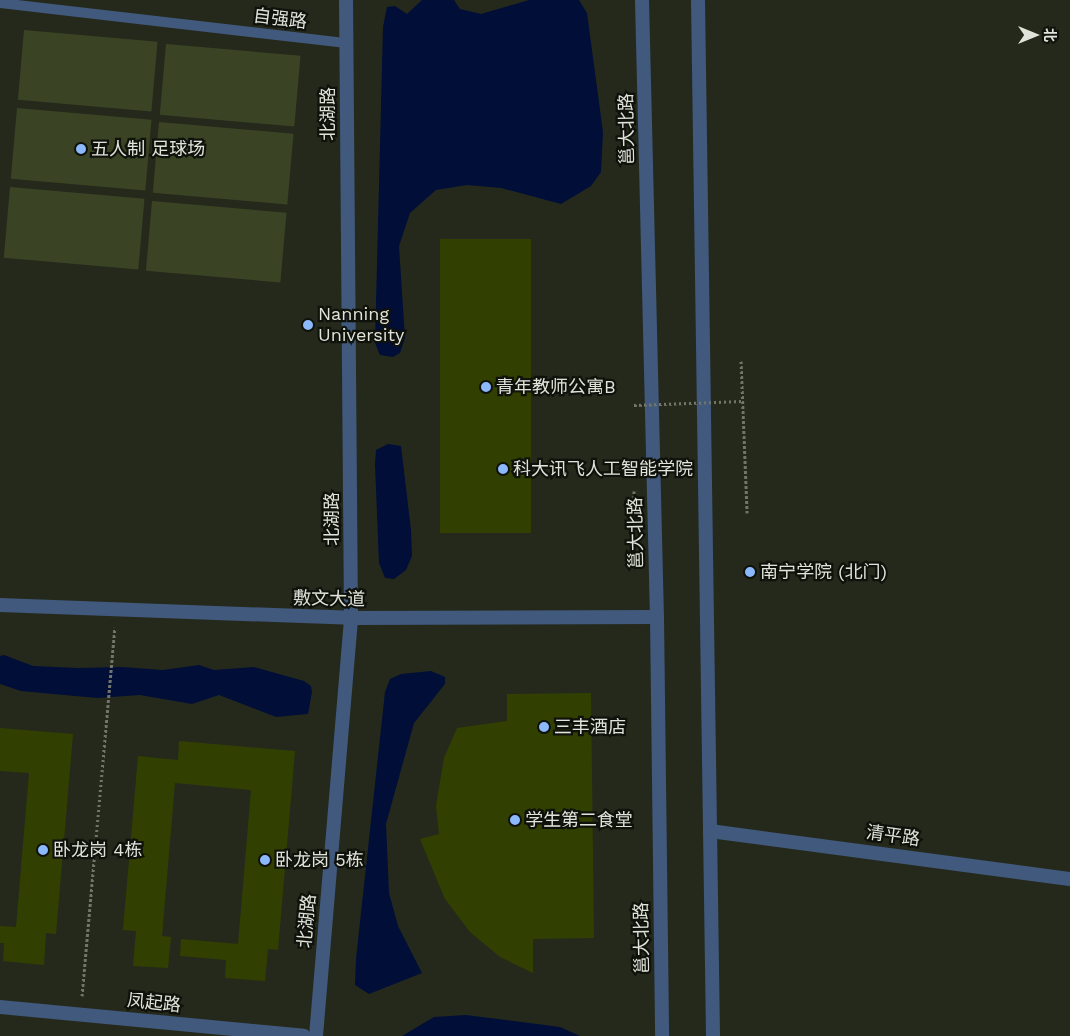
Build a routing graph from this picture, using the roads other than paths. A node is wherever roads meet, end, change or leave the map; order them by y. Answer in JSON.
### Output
{"nodes":[{"id":1,"x":346,"y":0,"type":"edge"},
{"id":2,"x":642,"y":0,"type":"edge"},
{"id":3,"x":698,"y":0,"type":"edge"},
{"id":4,"x":0,"y":3,"type":"edge"},
{"id":5,"x":347,"y":44,"type":"junction"},
{"id":6,"x":0,"y":605,"type":"edge"},
{"id":7,"x":351,"y":618,"type":"junction"},
{"id":8,"x":657,"y":618,"type":"junction"},
{"id":9,"x":710,"y":831,"type":"junction"},
{"id":10,"x":1070,"y":879,"type":"edge"},
{"id":11,"x":0,"y":1007,"type":"edge"},
{"id":12,"x":304,"y":1036,"type":"edge"},
{"id":13,"x":316,"y":1036,"type":"edge"},
{"id":14,"x":662,"y":1036,"type":"edge"},
{"id":15,"x":714,"y":1036,"type":"edge"}],
"edges":[{"from":1,"to":5,"type":"street","name":"北湖路"},
{"from":2,"to":8,"type":"street","name":"邕大北路"},
{"from":3,"to":9,"type":"street"},
{"from":4,"to":5,"type":"lane","name":"自强路"},
{"from":5,"to":7,"type":"street","name":"北湖路"},
{"from":6,"to":7,"type":"street","name":"敷文大道"},
{"from":7,"to":8,"type":"street","name":"敷文大道"},
{"from":7,"to":13,"type":"street","name":"北湖路"},
{"from":8,"to":14,"type":"street","name":"邕大北路"},
{"from":9,"to":10,"type":"street","name":"清平路"},
{"from":9,"to":15,"type":"street"},
{"from":11,"to":12,"type":"street","name":"凤起路"}]}
